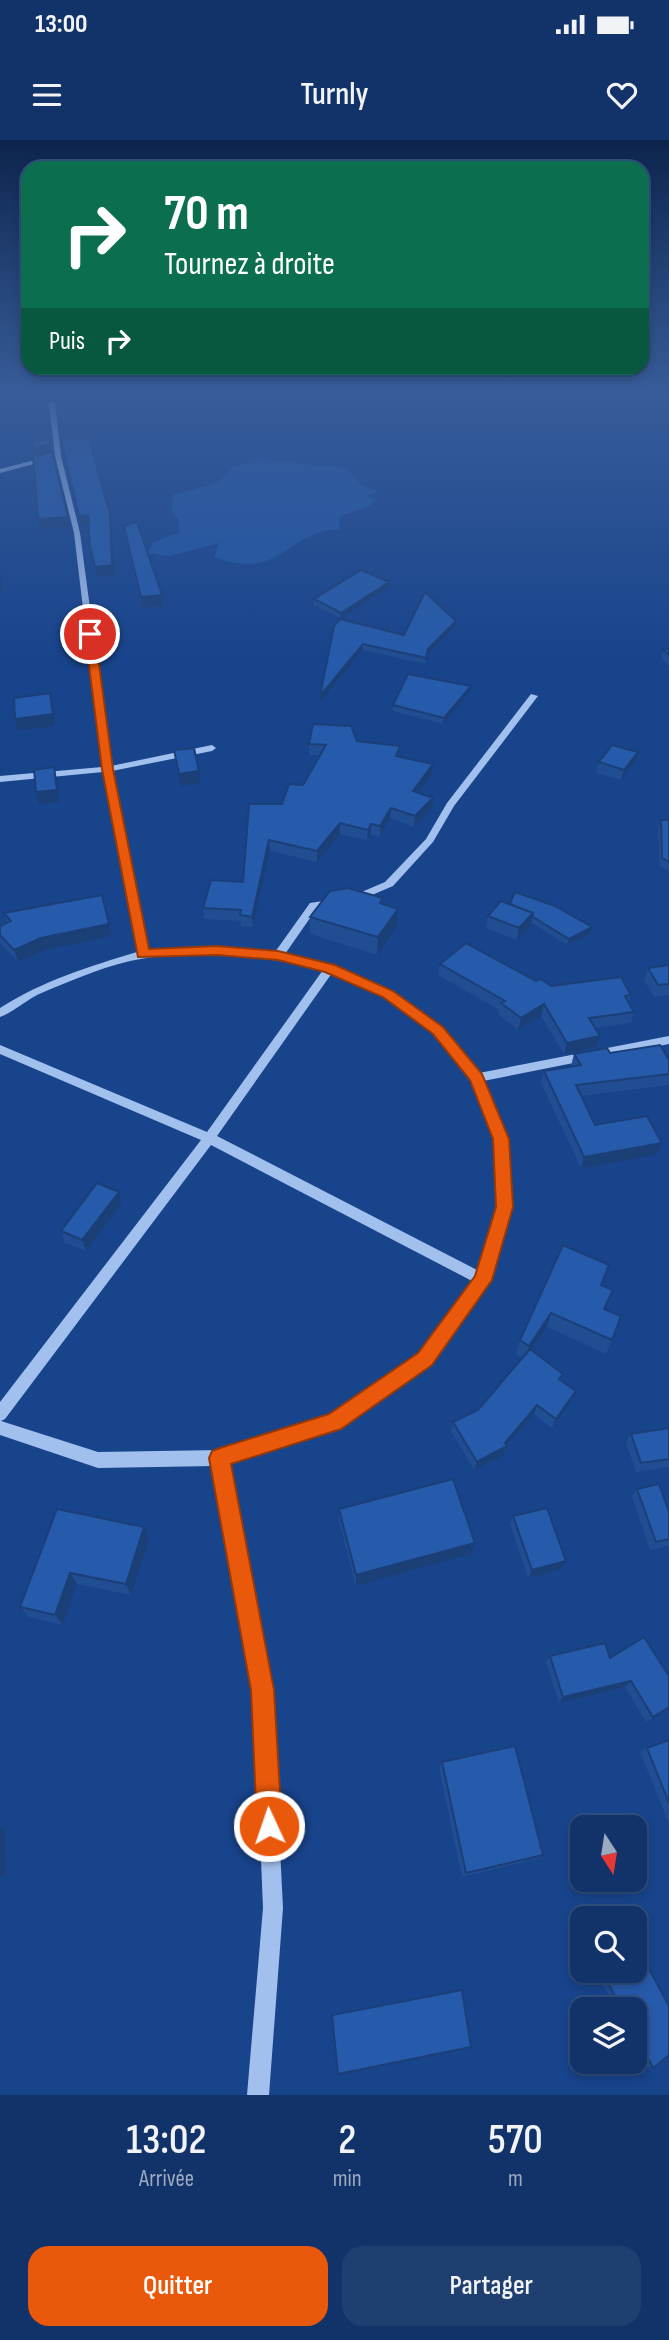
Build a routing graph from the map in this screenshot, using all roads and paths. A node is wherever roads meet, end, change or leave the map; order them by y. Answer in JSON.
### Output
{"nodes":[{"id":1,"x":64,"y":479,"type":"edge"},
{"id":2,"x":534,"y":696,"type":"dead end"},
{"id":3,"x":212,"y":748,"type":"dead end"},
{"id":4,"x":107,"y":769,"type":"junction"},
{"id":5,"x":0,"y":779,"type":"edge"},
{"id":6,"x":143,"y":954,"type":"junction"},
{"id":7,"x":278,"y":956,"type":"junction"},
{"id":8,"x":330,"y":968,"type":"junction"},
{"id":9,"x":0,"y":1013,"type":"edge"},
{"id":10,"x":663,"y":1045,"type":"edge"},
{"id":11,"x":0,"y":1049,"type":"edge"},
{"id":12,"x":476,"y":1078,"type":"junction"},
{"id":13,"x":209,"y":1138,"type":"junction"},
{"id":14,"x":483,"y":1280,"type":"junction"},
{"id":15,"x":0,"y":1414,"type":"edge"},
{"id":16,"x":0,"y":1428,"type":"edge"},
{"id":17,"x":220,"y":1458,"type":"junction"},
{"id":18,"x":258,"y":2095,"type":"edge"}],
"edges":[{"from":1,"to":4,"type":"street"},
{"from":2,"to":7,"type":"street"},
{"from":3,"to":4,"type":"street"},
{"from":4,"to":5,"type":"street"},
{"from":4,"to":6,"type":"street"},
{"from":6,"to":7,"type":"street"},
{"from":6,"to":9,"type":"street"},
{"from":7,"to":8,"type":"street"},
{"from":8,"to":12,"type":"street"},
{"from":8,"to":13,"type":"street"},
{"from":10,"to":12,"type":"street"},
{"from":11,"to":13,"type":"street"},
{"from":12,"to":14,"type":"street"},
{"from":13,"to":14,"type":"street"},
{"from":13,"to":15,"type":"street"},
{"from":14,"to":17,"type":"street"},
{"from":16,"to":17,"type":"street"},
{"from":17,"to":18,"type":"street"}]}
